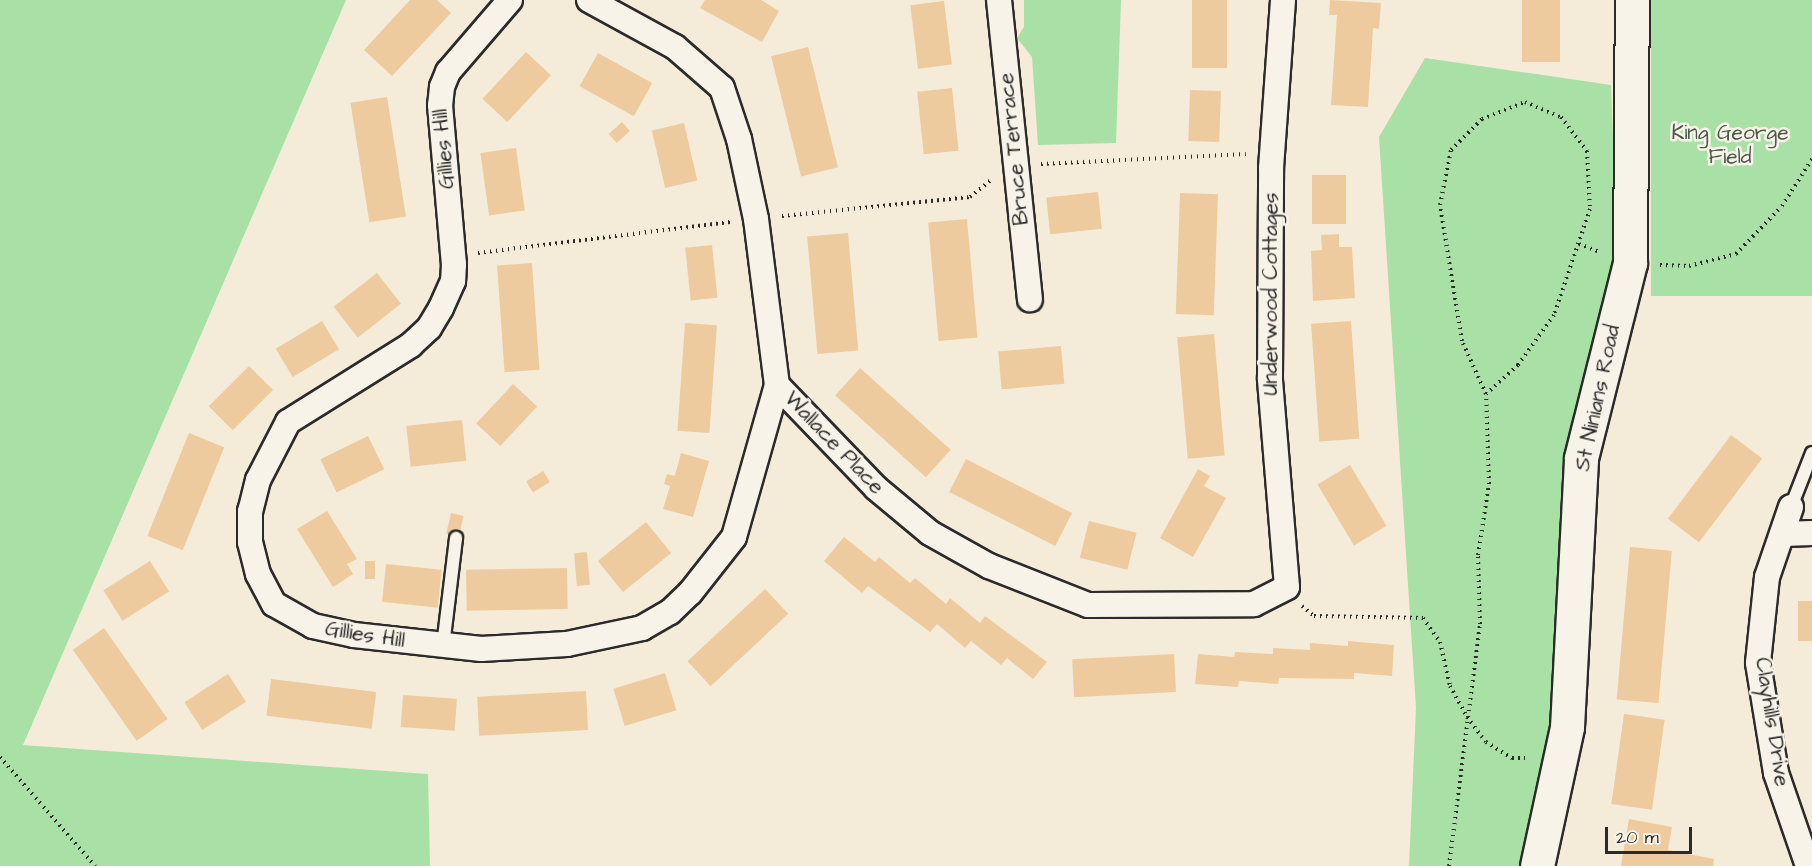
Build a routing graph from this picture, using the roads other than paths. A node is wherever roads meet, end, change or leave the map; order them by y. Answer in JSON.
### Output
{"nodes":[{"id":1,"x":510,"y":0,"type":"edge"},
{"id":2,"x":590,"y":0,"type":"edge"},
{"id":3,"x":999,"y":0,"type":"edge"},
{"id":4,"x":1283,"y":0,"type":"edge"},
{"id":5,"x":1632,"y":0,"type":"edge"},
{"id":6,"x":1030,"y":299,"type":"dead end"},
{"id":7,"x":777,"y":385,"type":"junction"},
{"id":8,"x":1812,"y":453,"type":"edge"},
{"id":9,"x":1791,"y":507,"type":"joint"},
{"id":10,"x":1812,"y":533,"type":"edge"},
{"id":11,"x":1783,"y":534,"type":"junction"},
{"id":12,"x":456,"y":538,"type":"dead end"},
{"id":13,"x":1287,"y":587,"type":"joint"},
{"id":14,"x":443,"y":646,"type":"junction"},
{"id":15,"x":1537,"y":866,"type":"edge"},
{"id":16,"x":1808,"y":866,"type":"edge"}],
"edges":[{"from":1,"to":14,"type":"street","name":"Gillies Hill"},
{"from":2,"to":7,"type":"street","name":"Wallace Place"},
{"from":3,"to":6,"type":"street","name":"Bruce Terrace"},
{"from":4,"to":13,"type":"street","name":"Underwood Cottages"},
{"from":5,"to":15,"type":"street","name":"St Ninians Road"},
{"from":7,"to":13,"type":"street","name":"Wallace Place"},
{"from":7,"to":14,"type":"street","name":"Gillies Hill"},
{"from":8,"to":9,"type":"lane"},
{"from":9,"to":11,"type":"street","name":"Clayhills Drive"},
{"from":10,"to":11,"type":"street"},
{"from":11,"to":16,"type":"street","name":"Clayhills Drive"},
{"from":12,"to":14,"type":"lane"}]}
